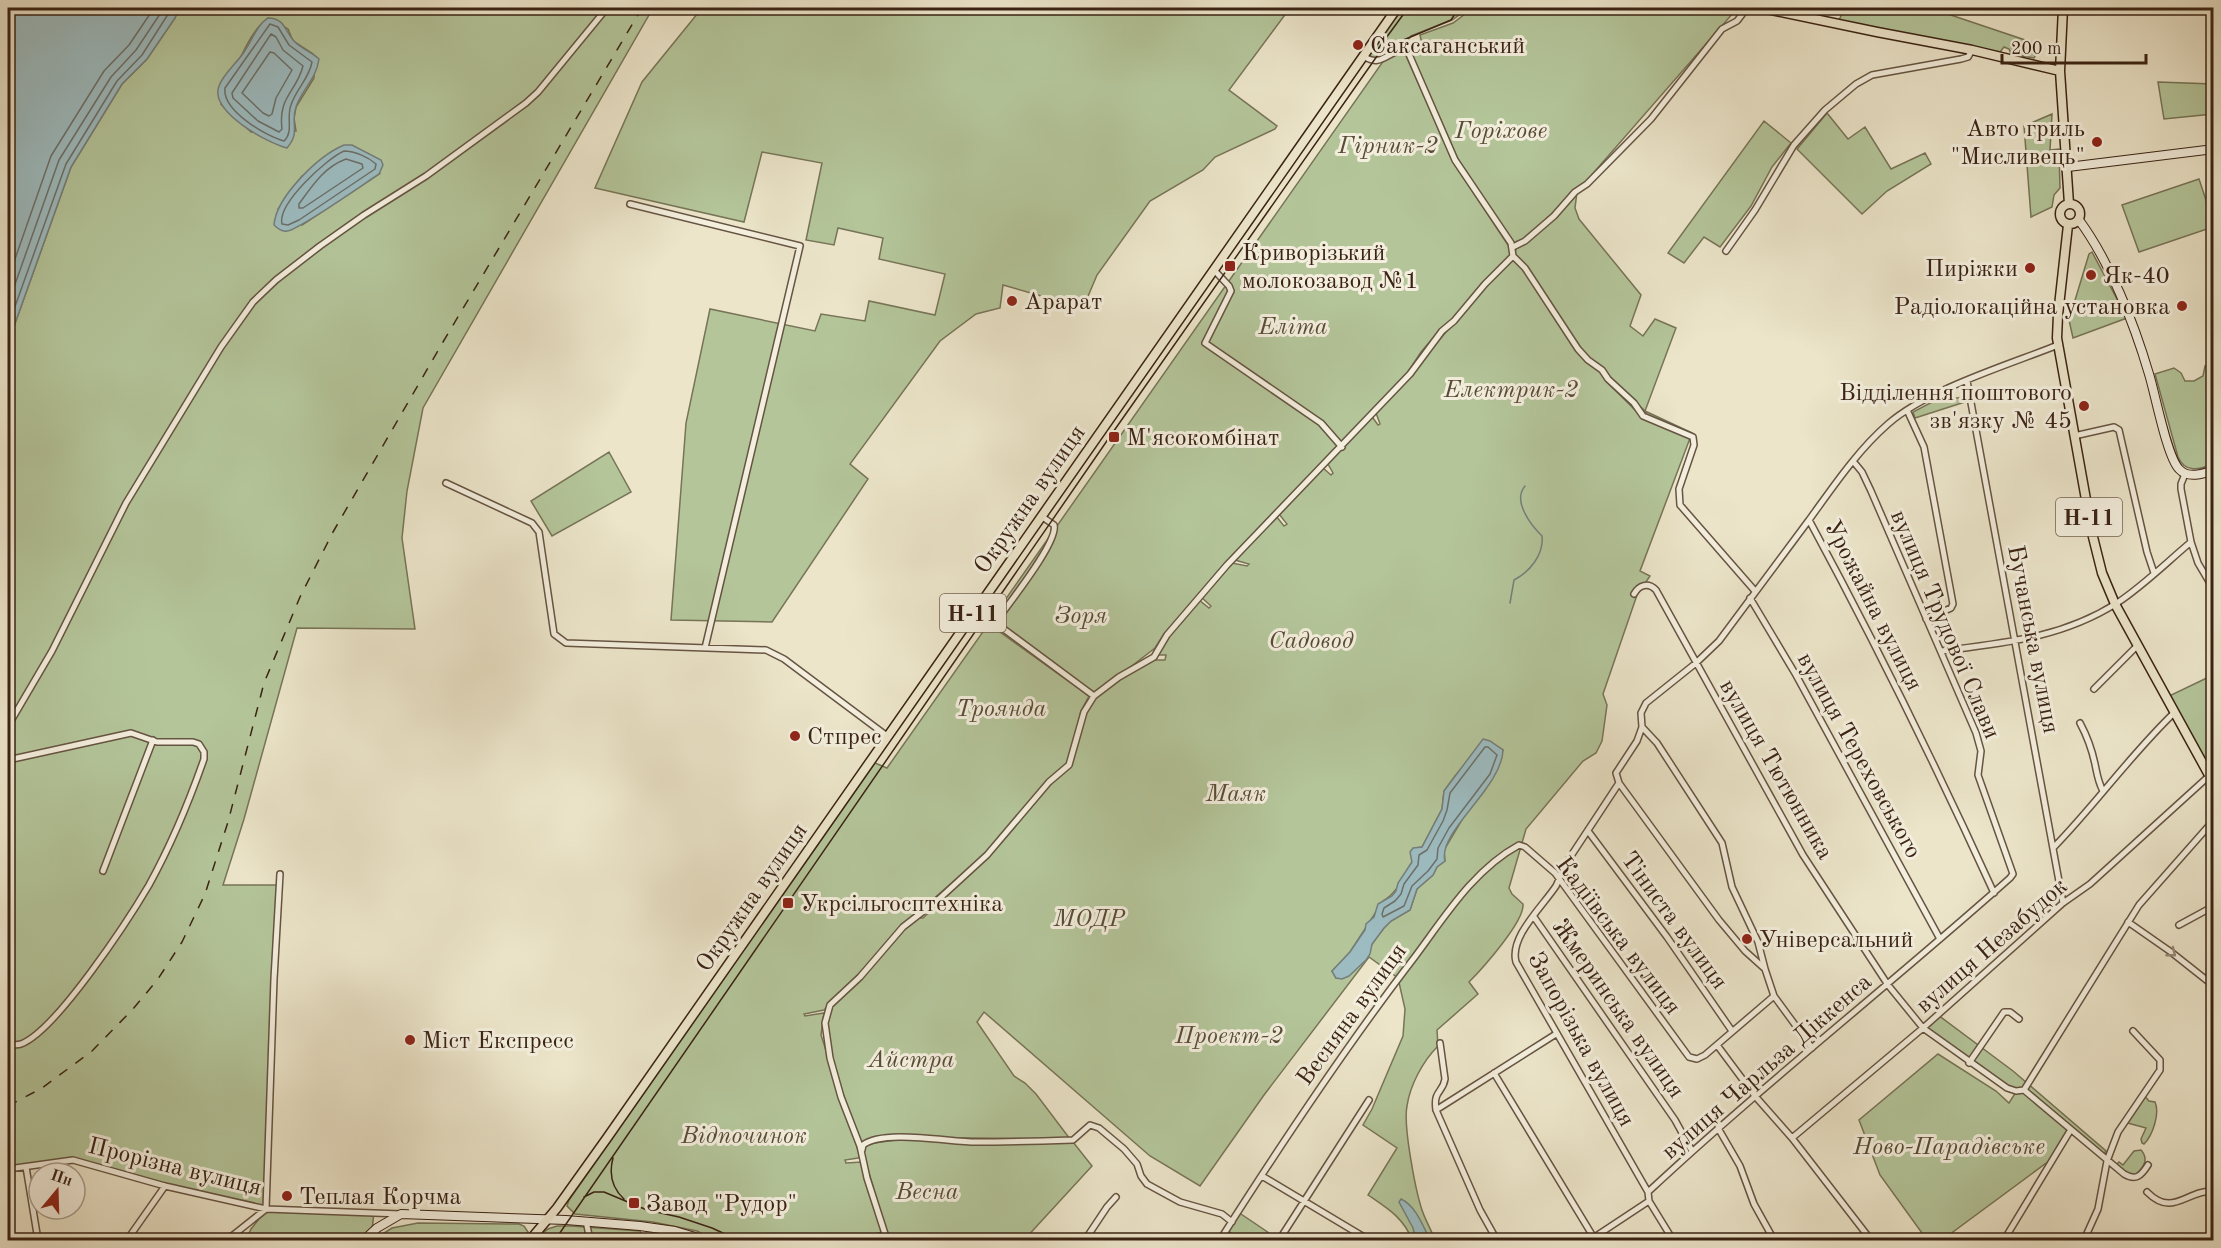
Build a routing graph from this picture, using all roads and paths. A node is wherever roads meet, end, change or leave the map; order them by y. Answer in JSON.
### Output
{"nodes":[{"id":1,"x":607,"y":8,"type":"edge"},
{"id":2,"x":1397,"y":8,"type":"edge"},
{"id":3,"x":1747,"y":8,"type":"edge"},
{"id":4,"x":1762,"y":8,"type":"edge"},
{"id":5,"x":2063,"y":8,"type":"edge"},
{"id":6,"x":1972,"y":50,"type":"junction"},
{"id":7,"x":1363,"y":56,"type":"junction"},
{"id":8,"x":2060,"y":71,"type":"junction"},
{"id":9,"x":2214,"y":149,"type":"edge"},
{"id":10,"x":2067,"y":167,"type":"junction"},
{"id":11,"x":630,"y":204,"type":"dead end"},
{"id":12,"x":2070,"y":204,"type":"junction"},
{"id":13,"x":2079,"y":220,"type":"junction"},
{"id":14,"x":2068,"y":225,"type":"junction"},
{"id":15,"x":1513,"y":247,"type":"junction"},
{"id":16,"x":1726,"y":251,"type":"dead end"},
{"id":17,"x":1513,"y":256,"type":"junction"},
{"id":18,"x":1213,"y":269,"type":"junction"},
{"id":19,"x":2058,"y":345,"type":"junction"},
{"id":20,"x":1967,"y":381,"type":"junction"},
{"id":21,"x":1907,"y":410,"type":"junction"},
{"id":22,"x":2074,"y":436,"type":"junction"},
{"id":23,"x":1342,"y":447,"type":"junction"},
{"id":24,"x":1853,"y":461,"type":"junction"},
{"id":25,"x":2214,"y":470,"type":"edge"},
{"id":26,"x":2185,"y":474,"type":"junction"},
{"id":27,"x":446,"y":483,"type":"dead end"},
{"id":28,"x":1041,"y":516,"type":"junction"},
{"id":29,"x":1809,"y":520,"type":"junction"},
{"id":30,"x":2191,"y":542,"type":"junction"},
{"id":31,"x":2154,"y":573,"type":"junction"},
{"id":32,"x":2214,"y":590,"type":"edge"},
{"id":33,"x":1755,"y":591,"type":"junction"},
{"id":34,"x":1634,"y":594,"type":"dead end"},
{"id":35,"x":1750,"y":598,"type":"junction"},
{"id":36,"x":2115,"y":604,"type":"junction"},
{"id":37,"x":1926,"y":619,"type":"junction"},
{"id":38,"x":2016,"y":641,"type":"junction"},
{"id":39,"x":2138,"y":645,"type":"junction"},
{"id":40,"x":705,"y":648,"type":"junction"},
{"id":41,"x":1941,"y":651,"type":"junction"},
{"id":42,"x":1696,"y":663,"type":"junction"},
{"id":43,"x":2094,"y":689,"type":"dead end"},
{"id":44,"x":1094,"y":696,"type":"junction"},
{"id":45,"x":2175,"y":712,"type":"junction"},
{"id":46,"x":2080,"y":723,"type":"dead end"},
{"id":47,"x":8,"y":726,"type":"edge"},
{"id":48,"x":1642,"y":727,"type":"junction"},
{"id":49,"x":887,"y":736,"type":"junction"},
{"id":50,"x":153,"y":741,"type":"junction"},
{"id":51,"x":8,"y":760,"type":"edge"},
{"id":52,"x":2211,"y":780,"type":"edge"},
{"id":53,"x":1619,"y":783,"type":"junction"},
{"id":54,"x":2103,"y":791,"type":"junction"},
{"id":55,"x":2214,"y":820,"type":"edge"},
{"id":56,"x":1588,"y":831,"type":"junction"},
{"id":57,"x":1519,"y":845,"type":"joint"},
{"id":58,"x":2054,"y":847,"type":"junction"},
{"id":59,"x":103,"y":871,"type":"dead end"},
{"id":60,"x":2013,"y":872,"type":"joint"},
{"id":61,"x":280,"y":874,"type":"dead end"},
{"id":62,"x":1559,"y":879,"type":"junction"},
{"id":63,"x":1994,"y":892,"type":"junction"},
{"id":64,"x":2063,"y":903,"type":"junction"},
{"id":65,"x":2214,"y":906,"type":"edge"},
{"id":66,"x":1534,"y":917,"type":"junction"},
{"id":67,"x":2128,"y":922,"type":"junction"},
{"id":68,"x":2179,"y":925,"type":"dead end"},
{"id":69,"x":1940,"y":939,"type":"junction"},
{"id":70,"x":1765,"y":969,"type":"junction"},
{"id":71,"x":1888,"y":985,"type":"junction"},
{"id":72,"x":2214,"y":986,"type":"edge"},
{"id":73,"x":1774,"y":996,"type":"junction"},
{"id":74,"x":2019,"y":1020,"type":"dead end"},
{"id":75,"x":1923,"y":1028,"type":"junction"},
{"id":76,"x":1732,"y":1031,"type":"junction"},
{"id":77,"x":2133,"y":1031,"type":"dead end"},
{"id":78,"x":1556,"y":1034,"type":"junction"},
{"id":79,"x":1440,"y":1043,"type":"dead end"},
{"id":80,"x":8,"y":1045,"type":"edge"},
{"id":81,"x":1718,"y":1045,"type":"junction"},
{"id":82,"x":1812,"y":1048,"type":"junction"},
{"id":83,"x":1969,"y":1063,"type":"junction"},
{"id":84,"x":1494,"y":1073,"type":"junction"},
{"id":85,"x":2024,"y":1090,"type":"junction"},
{"id":86,"x":1755,"y":1096,"type":"junction"},
{"id":87,"x":1369,"y":1100,"type":"dead end"},
{"id":88,"x":1436,"y":1110,"type":"junction"},
{"id":89,"x":1718,"y":1128,"type":"junction"},
{"id":90,"x":2070,"y":1131,"type":"junction"},
{"id":91,"x":1792,"y":1138,"type":"junction"},
{"id":92,"x":1692,"y":1151,"type":"junction"},
{"id":93,"x":862,"y":1154,"type":"junction"},
{"id":94,"x":2107,"y":1161,"type":"junction"},
{"id":95,"x":2148,"y":1165,"type":"dead end"},
{"id":96,"x":26,"y":1167,"type":"junction"},
{"id":97,"x":8,"y":1169,"type":"edge"},
{"id":98,"x":1262,"y":1176,"type":"junction"},
{"id":99,"x":165,"y":1186,"type":"junction"},
{"id":100,"x":2214,"y":1191,"type":"edge"},
{"id":101,"x":1648,"y":1192,"type":"junction"},
{"id":102,"x":2147,"y":1192,"type":"dead end"},
{"id":103,"x":1116,"y":1197,"type":"dead end"},
{"id":104,"x":1649,"y":1201,"type":"junction"},
{"id":105,"x":1304,"y":1202,"type":"junction"},
{"id":106,"x":266,"y":1209,"type":"junction"},
{"id":107,"x":401,"y":1214,"type":"junction"},
{"id":108,"x":549,"y":1219,"type":"junction"},
{"id":109,"x":586,"y":1221,"type":"junction"},
{"id":110,"x":1232,"y":1222,"type":"junction"},
{"id":111,"x":1283,"y":1234,"type":"dead end"},
{"id":112,"x":2214,"y":1235,"type":"edge"},
{"id":113,"x":1592,"y":1239,"type":"edge"},
{"id":114,"x":38,"y":1240,"type":"edge"},
{"id":115,"x":127,"y":1240,"type":"edge"},
{"id":116,"x":227,"y":1240,"type":"edge"},
{"id":117,"x":364,"y":1240,"type":"edge"},
{"id":118,"x":530,"y":1240,"type":"edge"},
{"id":119,"x":590,"y":1240,"type":"edge"},
{"id":120,"x":705,"y":1240,"type":"edge"},
{"id":121,"x":886,"y":1240,"type":"edge"},
{"id":122,"x":1085,"y":1240,"type":"edge"},
{"id":123,"x":1220,"y":1240,"type":"edge"},
{"id":124,"x":1369,"y":1240,"type":"edge"},
{"id":125,"x":1500,"y":1240,"type":"edge"},
{"id":126,"x":1673,"y":1240,"type":"edge"},
{"id":127,"x":1774,"y":1240,"type":"edge"},
{"id":128,"x":1871,"y":1240,"type":"edge"},
{"id":129,"x":2004,"y":1240,"type":"edge"},
{"id":130,"x":2084,"y":1240,"type":"edge"},
{"id":131,"x":2210,"y":1240,"type":"edge"}],
"edges":[{"from":1,"to":47,"type":"street"},
{"from":2,"to":7,"type":"main road","name":"Окружна вулиця","number":"Н-11"},
{"from":3,"to":15,"type":"street"},
{"from":4,"to":6,"type":"main road"},
{"from":5,"to":8,"type":"main road"},
{"from":6,"to":8,"type":"main road"},
{"from":6,"to":16,"type":"street"},
{"from":7,"to":15,"type":"street"},
{"from":7,"to":18,"type":"main road","name":"Окружна вулиця","number":"Н-11"},
{"from":8,"to":10,"type":"main road","number":"Н-11"},
{"from":9,"to":10,"type":"main road"},
{"from":10,"to":12,"type":"main road","number":"Н-11"},
{"from":11,"to":40,"type":"street"},
{"from":12,"to":13,"type":"main road","number":"Н-11"},
{"from":12,"to":14,"type":"main road","number":"Н-11"},
{"from":13,"to":14,"type":"main road"},
{"from":13,"to":26,"type":"main road"},
{"from":14,"to":19,"type":"main road","number":"Н-11"},
{"from":15,"to":17,"type":"street"},
{"from":17,"to":23,"type":"street"},
{"from":17,"to":33,"type":"street"},
{"from":18,"to":23,"type":"street"},
{"from":18,"to":28,"type":"main road","name":"Окружна вулиця","number":"Н-11"},
{"from":19,"to":20,"type":"street","name":"Урожайна вулиця"},
{"from":19,"to":22,"type":"main road","number":"Н-11"},
{"from":20,"to":21,"type":"street","name":"Урожайна вулиця"},
{"from":20,"to":38,"type":"street","name":"Бучанська вулиця"},
{"from":21,"to":24,"type":"street","name":"Урожайна вулиця"},
{"from":21,"to":37,"type":"street"},
{"from":22,"to":31,"type":"street"},
{"from":22,"to":36,"type":"main road","number":"Н-11"},
{"from":23,"to":44,"type":"street"},
{"from":24,"to":29,"type":"street","name":"Урожайна вулиця"},
{"from":24,"to":37,"type":"street","name":"вулиця Трудової Слави"},
{"from":25,"to":26,"type":"main road"},
{"from":26,"to":30,"type":"street"},
{"from":27,"to":40,"type":"street"},
{"from":28,"to":44,"type":"street"},
{"from":28,"to":49,"type":"main road","name":"Окружна вулиця","number":"Н-11"},
{"from":29,"to":33,"type":"street"},
{"from":29,"to":63,"type":"street","name":"Урожайна вулиця"},
{"from":30,"to":31,"type":"street"},
{"from":30,"to":32,"type":"street"},
{"from":31,"to":36,"type":"street"},
{"from":33,"to":35,"type":"street"},
{"from":34,"to":42,"type":"street","name":"вулиця Тютюнника"},
{"from":35,"to":42,"type":"street"},
{"from":35,"to":69,"type":"street","name":"вулиця Тереховського"},
{"from":36,"to":38,"type":"street"},
{"from":36,"to":39,"type":"main road","number":"Н-11"},
{"from":37,"to":41,"type":"street","name":"вулиця Трудової Слави"},
{"from":38,"to":41,"type":"street"},
{"from":38,"to":58,"type":"street","name":"Бучанська вулиця"},
{"from":39,"to":43,"type":"street"},
{"from":39,"to":45,"type":"main road","number":"Н-11"},
{"from":40,"to":49,"type":"street"},
{"from":41,"to":60,"type":"street","name":"вулиця Трудової Слави"},
{"from":42,"to":48,"type":"street"},
{"from":42,"to":71,"type":"street","name":"вулиця Тютюнника"},
{"from":44,"to":93,"type":"street"},
{"from":45,"to":52,"type":"main road","number":"Н-11"},
{"from":45,"to":54,"type":"street"},
{"from":46,"to":54,"type":"street"},
{"from":48,"to":53,"type":"street"},
{"from":48,"to":70,"type":"street"},
{"from":49,"to":108,"type":"main road","name":"Окружна вулиця","number":"Н-11"},
{"from":50,"to":51,"type":"street"},
{"from":50,"to":59,"type":"street"},
{"from":50,"to":80,"type":"street"},
{"from":52,"to":64,"type":"street","name":"вулиця Незабудок"},
{"from":53,"to":56,"type":"street"},
{"from":53,"to":70,"type":"street"},
{"from":54,"to":58,"type":"street"},
{"from":55,"to":67,"type":"street"},
{"from":56,"to":62,"type":"street"},
{"from":56,"to":76,"type":"street","name":"Тіниста вулиця"},
{"from":57,"to":62,"type":"street","name":"Кадіївська вулиця"},
{"from":57,"to":98,"type":"street","name":"Весняна вулиця"},
{"from":58,"to":64,"type":"street","name":"Бучанська вулиця"},
{"from":60,"to":63,"type":"street","name":"вулиця Чарльза Діккенса"},
{"from":61,"to":106,"type":"street"},
{"from":62,"to":66,"type":"street"},
{"from":62,"to":81,"type":"street","name":"Кадіївська вулиця"},
{"from":63,"to":69,"type":"street","name":"вулиця Чарльза Діккенса"},
{"from":64,"to":75,"type":"street","name":"вулиця Незабудок"},
{"from":65,"to":68,"type":"street"},
{"from":66,"to":78,"type":"street","name":"Запорізька вулиця"},
{"from":66,"to":92,"type":"street","name":"Жмеринська вулиця"},
{"from":67,"to":72,"type":"street","one_way":true},
{"from":67,"to":85,"type":"street"},
{"from":69,"to":71,"type":"street","name":"вулиця Чарльза Діккенса"},
{"from":70,"to":73,"type":"street"},
{"from":71,"to":75,"type":"street","name":"вулиця Тютюнника"},
{"from":71,"to":82,"type":"street","name":"вулиця Чарльза Діккенса"},
{"from":73,"to":76,"type":"street"},
{"from":73,"to":82,"type":"street"},
{"from":74,"to":83,"type":"street"},
{"from":75,"to":83,"type":"street","name":"вулиця Тютюнника"},
{"from":75,"to":91,"type":"street","name":"вулиця Незабудок"},
{"from":76,"to":81,"type":"street"},
{"from":77,"to":94,"type":"street"},
{"from":78,"to":84,"type":"street"},
{"from":78,"to":101,"type":"street","name":"Запорізька вулиця"},
{"from":79,"to":88,"type":"street"},
{"from":81,"to":86,"type":"street"},
{"from":82,"to":86,"type":"street","name":"вулиця Чарльза Діккенса"},
{"from":83,"to":85,"type":"street","name":"вулиця Тютюнника"},
{"from":84,"to":88,"type":"street"},
{"from":84,"to":113,"type":"street"},
{"from":85,"to":90,"type":"street"},
{"from":86,"to":89,"type":"street","name":"вулиця Чарльза Діккенса"},
{"from":86,"to":91,"type":"street"},
{"from":87,"to":105,"type":"street"},
{"from":88,"to":125,"type":"street"},
{"from":89,"to":92,"type":"street","name":"вулиця Чарльза Діккенса"},
{"from":89,"to":127,"type":"street"},
{"from":90,"to":94,"type":"street"},
{"from":90,"to":129,"type":"street"},
{"from":91,"to":128,"type":"street"},
{"from":92,"to":101,"type":"street","name":"вулиця Чарльза Діккенса"},
{"from":93,"to":110,"type":"street"},
{"from":93,"to":121,"type":"street"},
{"from":94,"to":95,"type":"street"},
{"from":94,"to":130,"type":"street"},
{"from":96,"to":97,"type":"street","name":"Прорізна вулиця"},
{"from":96,"to":99,"type":"street","name":"Прорізна вулиця"},
{"from":96,"to":114,"type":"street"},
{"from":98,"to":105,"type":"street"},
{"from":98,"to":110,"type":"street","name":"Весняна вулиця"},
{"from":99,"to":106,"type":"street","name":"Прорізна вулиця"},
{"from":99,"to":115,"type":"street"},
{"from":100,"to":102,"type":"street"},
{"from":101,"to":104,"type":"street","name":"Запорізька вулиця"},
{"from":103,"to":122,"type":"street"},
{"from":104,"to":113,"type":"street"},
{"from":104,"to":126,"type":"street","name":"Запорізька вулиця"},
{"from":105,"to":111,"type":"street"},
{"from":105,"to":124,"type":"street"},
{"from":106,"to":107,"type":"street","name":"Прорізна вулиця"},
{"from":106,"to":116,"type":"street"},
{"from":107,"to":108,"type":"main road","name":"Прорізна вулиця"},
{"from":107,"to":117,"type":"main road"},
{"from":108,"to":109,"type":"main road","name":"Прорізна вулиця"},
{"from":108,"to":118,"type":"main road","number":"Н-11"},
{"from":109,"to":119,"type":"street"},
{"from":109,"to":120,"type":"main road","name":"Прорізна вулиця"},
{"from":110,"to":123,"type":"street","name":"Весняна вулиця"},
{"from":112,"to":131,"type":"street"}]}
